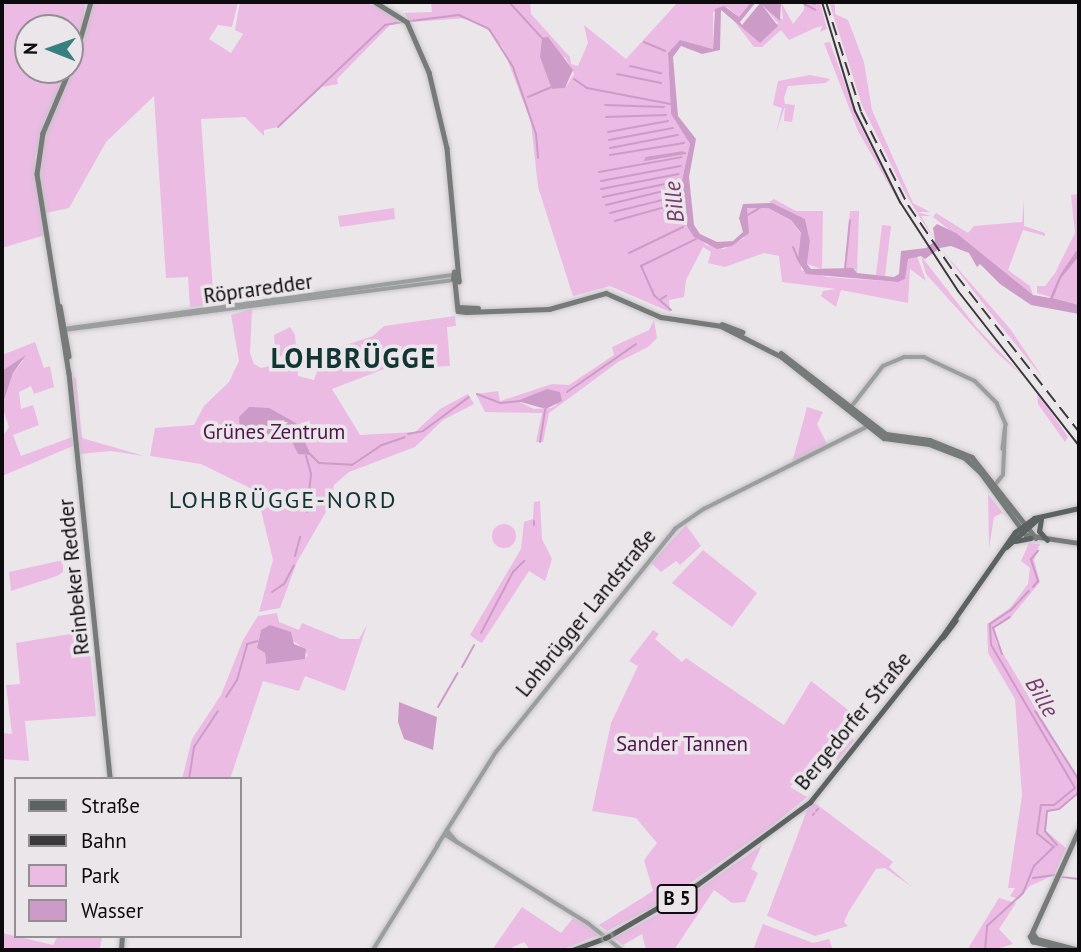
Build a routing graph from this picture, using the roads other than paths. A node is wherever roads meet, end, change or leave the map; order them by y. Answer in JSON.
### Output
{"nodes":[{"id":1,"x":89,"y":2,"type":"edge"},
{"id":2,"x":375,"y":2,"type":"edge"},
{"id":3,"x":456,"y":277,"type":"junction"},
{"id":4,"x":65,"y":329,"type":"junction"},
{"id":5,"x":849,"y":407,"type":"junction"},
{"id":6,"x":870,"y":425,"type":"junction"},
{"id":7,"x":992,"y":485,"type":"junction"},
{"id":8,"x":1079,"y":509,"type":"edge"},
{"id":9,"x":1041,"y":516,"type":"junction"},
{"id":10,"x":1022,"y":529,"type":"junction"},
{"id":11,"x":1034,"y":539,"type":"junction"},
{"id":12,"x":1047,"y":540,"type":"junction"},
{"id":13,"x":1012,"y":542,"type":"junction"},
{"id":14,"x":1079,"y":544,"type":"edge"},
{"id":15,"x":1004,"y":548,"type":"junction"},
{"id":16,"x":110,"y":777,"type":"edge"},
{"id":17,"x":1079,"y":829,"type":"edge"},
{"id":18,"x":446,"y":832,"type":"junction"},
{"id":19,"x":1033,"y":929,"type":"junction"},
{"id":20,"x":606,"y":936,"type":"junction"},
{"id":21,"x":1054,"y":945,"type":"junction"},
{"id":22,"x":1076,"y":949,"type":"edge"},
{"id":23,"x":373,"y":950,"type":"edge"},
{"id":24,"x":572,"y":950,"type":"edge"},
{"id":25,"x":622,"y":950,"type":"edge"},
{"id":26,"x":1068,"y":950,"type":"edge"}],
"edges":[{"from":1,"to":4,"type":"main road","name":"Reinbeker Redder"},
{"from":2,"to":3,"type":"main road"},
{"from":3,"to":4,"type":"street","name":"Röpraredder"},
{"from":3,"to":5,"type":"main road"},
{"from":4,"to":16,"type":"main road","name":"Reinbeker Redder"},
{"from":5,"to":6,"type":"main road"},
{"from":5,"to":7,"type":"street"},
{"from":6,"to":7,"type":"main road"},
{"from":6,"to":18,"type":"street","name":"Lohbrügger Landstraße"},
{"from":7,"to":10,"type":"main road"},
{"from":8,"to":9,"type":"main road"},
{"from":9,"to":10,"type":"main road","name":"Bergedorfer Straße","number":"B 5"},
{"from":9,"to":12,"type":"main road"},
{"from":10,"to":11,"type":"main road"},
{"from":10,"to":13,"type":"main road","name":"Bergedorfer Straße","number":"B 5"},
{"from":10,"to":15,"type":"main road","name":"Bergedorfer Straße","number":"B 5"},
{"from":11,"to":12,"type":"main road"},
{"from":11,"to":13,"type":"main road"},
{"from":12,"to":14,"type":"main road"},
{"from":13,"to":15,"type":"main road","name":"Bergedorfer Straße","number":"B 5"},
{"from":15,"to":20,"type":"main road","name":"Bergedorfer Straße","number":"B 5"},
{"from":17,"to":19,"type":"main road"},
{"from":18,"to":20,"type":"street"},
{"from":18,"to":23,"type":"street","name":"Lohbrügger Landstraße"},
{"from":19,"to":21,"type":"main road"},
{"from":19,"to":21,"type":"main road"},
{"from":20,"to":24,"type":"main road","name":"Bergedorfer Straße","number":"B 5"},
{"from":20,"to":25,"type":"street"},
{"from":21,"to":22,"type":"main road"},
{"from":21,"to":26,"type":"main road"}]}
